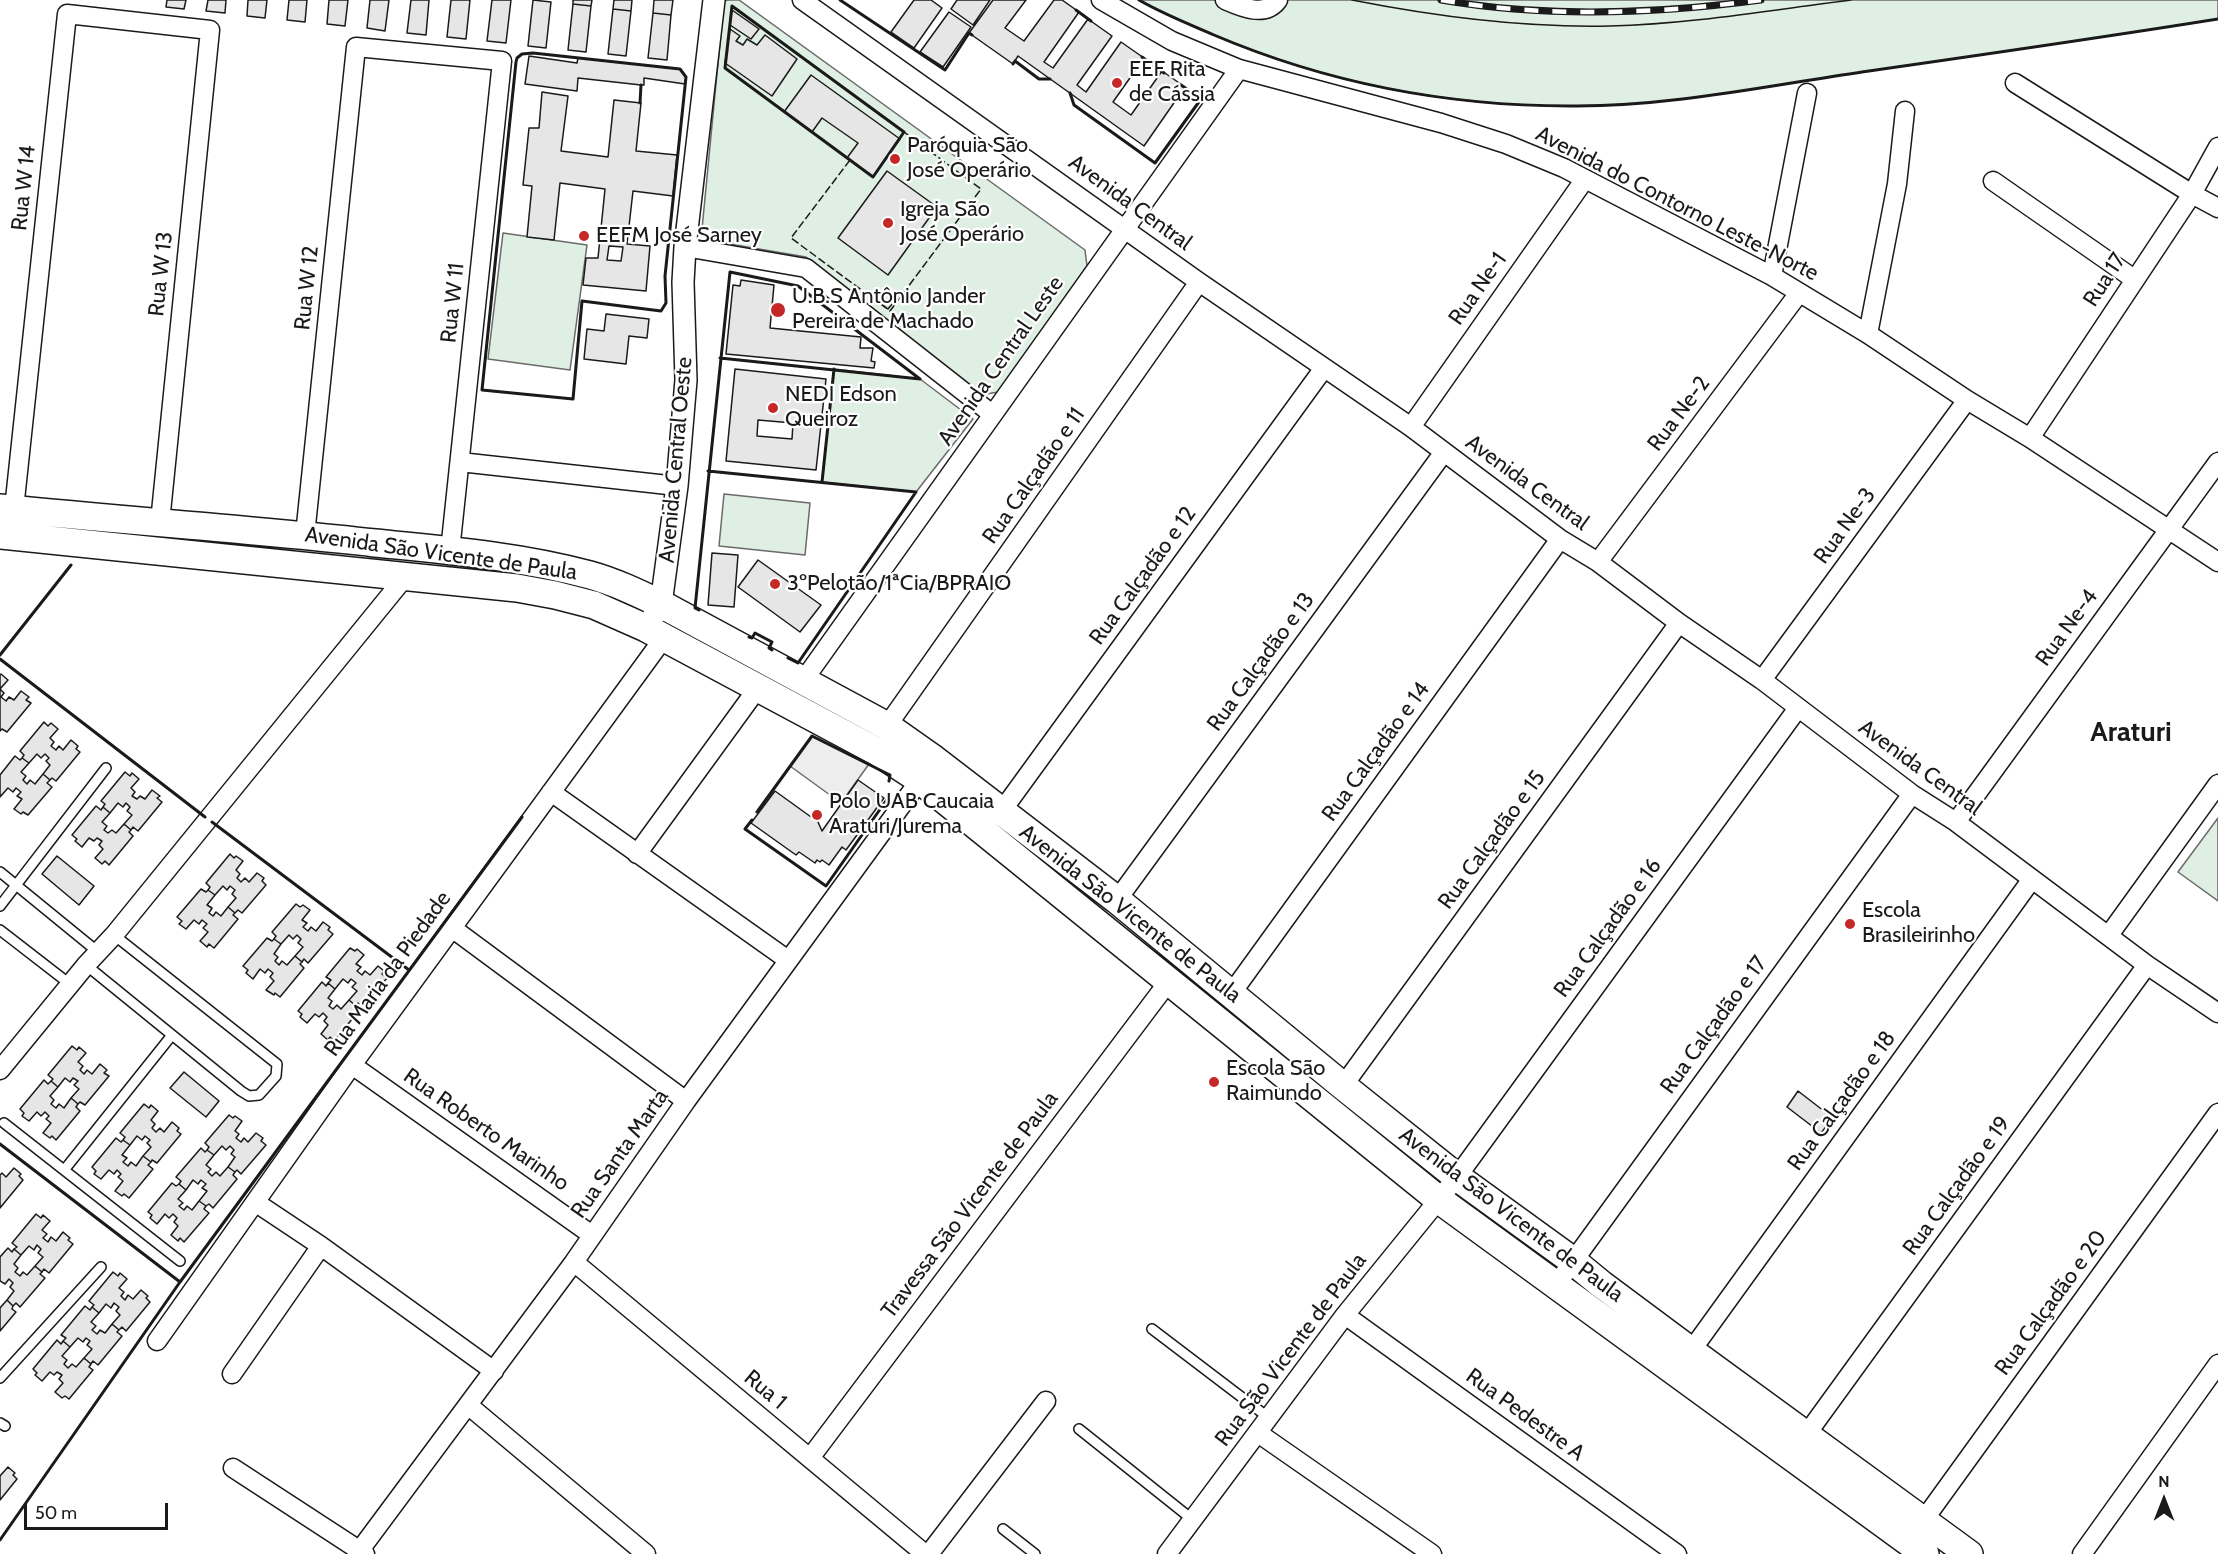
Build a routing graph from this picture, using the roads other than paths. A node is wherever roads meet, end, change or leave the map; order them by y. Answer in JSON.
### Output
{"nodes":[{"id":1,"x":714,"y":0,"type":"edge"},
{"id":2,"x":802,"y":0,"type":"edge"},
{"id":3,"x":1101,"y":0,"type":"edge"},
{"id":4,"x":1225,"y":0,"type":"edge"},
{"id":5,"x":1278,"y":0,"type":"edge"},
{"id":6,"x":67,"y":14,"type":"joint"},
{"id":7,"x":357,"y":47,"type":"joint"},
{"id":8,"x":1239,"y":69,"type":"junction"},
{"id":9,"x":2015,"y":83,"type":"dead end"},
{"id":10,"x":1807,"y":93,"type":"dead end"},
{"id":11,"x":1905,"y":111,"type":"dead end"},
{"id":12,"x":2218,"y":147,"type":"edge"},
{"id":13,"x":1585,"y":179,"type":"junction"},
{"id":14,"x":1993,"y":181,"type":"dead end"},
{"id":15,"x":2192,"y":194,"type":"junction"},
{"id":16,"x":2218,"y":208,"type":"edge"},
{"id":17,"x":1125,"y":227,"type":"junction"},
{"id":18,"x":685,"y":247,"type":"junction"},
{"id":19,"x":1772,"y":276,"type":"junction"},
{"id":20,"x":2134,"y":279,"type":"junction"},
{"id":21,"x":1199,"y":282,"type":"junction"},
{"id":22,"x":1799,"y":293,"type":"junction"},
{"id":23,"x":1868,"y":334,"type":"junction"},
{"id":24,"x":1324,"y":368,"type":"junction"},
{"id":25,"x":1966,"y":400,"type":"junction"},
{"id":26,"x":992,"y":414,"type":"junction"},
{"id":27,"x":1411,"y":427,"type":"junction"},
{"id":28,"x":2030,"y":438,"type":"junction"},
{"id":29,"x":1444,"y":452,"type":"junction"},
{"id":30,"x":460,"y":462,"type":"junction"},
{"id":31,"x":2218,"y":462,"type":"edge"},
{"id":32,"x":677,"y":486,"type":"junction"},
{"id":33,"x":7,"y":508,"type":"edge"},
{"id":34,"x":159,"y":522,"type":"junction"},
{"id":35,"x":2168,"y":529,"type":"junction"},
{"id":36,"x":0,"y":535,"type":"edge"},
{"id":37,"x":305,"y":535,"type":"junction"},
{"id":38,"x":1560,"y":538,"type":"junction"},
{"id":39,"x":450,"y":551,"type":"junction"},
{"id":40,"x":1598,"y":562,"type":"junction"},
{"id":41,"x":2218,"y":562,"type":"edge"},
{"id":42,"x":405,"y":577,"type":"junction"},
{"id":43,"x":661,"y":604,"type":"junction"},
{"id":44,"x":1679,"y":623,"type":"junction"},
{"id":45,"x":654,"y":634,"type":"junction"},
{"id":46,"x":1762,"y":680,"type":"junction"},
{"id":47,"x":803,"y":681,"type":"junction"},
{"id":48,"x":756,"y":689,"type":"junction"},
{"id":49,"x":1798,"y":708,"type":"junction"},
{"id":50,"x":887,"y":726,"type":"junction"},
{"id":51,"x":106,"y":768,"type":"dead end"},
{"id":52,"x":920,"y":780,"type":"junction"},
{"id":53,"x":2218,"y":784,"type":"edge"},
{"id":54,"x":551,"y":792,"type":"junction"},
{"id":55,"x":1912,"y":794,"type":"junction"},
{"id":56,"x":1000,"y":812,"type":"junction"},
{"id":57,"x":1956,"y":822,"type":"junction"},
{"id":58,"x":637,"y":854,"type":"junction"},
{"id":59,"x":0,"y":872,"type":"edge"},
{"id":60,"x":2032,"y":879,"type":"junction"},
{"id":61,"x":14,"y":884,"type":"junction"},
{"id":62,"x":1116,"y":900,"type":"junction"},
{"id":63,"x":0,"y":906,"type":"edge"},
{"id":64,"x":452,"y":928,"type":"junction"},
{"id":65,"x":0,"y":930,"type":"edge"},
{"id":66,"x":114,"y":935,"type":"junction"},
{"id":67,"x":2109,"y":935,"type":"junction"},
{"id":68,"x":92,"y":959,"type":"junction"},
{"id":69,"x":788,"y":960,"type":"junction"},
{"id":70,"x":2147,"y":965,"type":"junction"},
{"id":71,"x":1169,"y":981,"type":"junction"},
{"id":72,"x":71,"y":985,"type":"junction"},
{"id":73,"x":1231,"y":994,"type":"junction"},
{"id":74,"x":2218,"y":1012,"type":"edge"},
{"id":75,"x":172,"y":1035,"type":"junction"},
{"id":76,"x":352,"y":1065,"type":"junction"},
{"id":77,"x":0,"y":1070,"type":"edge"},
{"id":78,"x":1343,"y":1086,"type":"junction"},
{"id":79,"x":686,"y":1101,"type":"junction"},
{"id":80,"x":2218,"y":1113,"type":"edge"},
{"id":81,"x":4,"y":1123,"type":"dead end"},
{"id":82,"x":65,"y":1169,"type":"junction"},
{"id":83,"x":1457,"y":1176,"type":"junction"},
{"id":84,"x":1438,"y":1199,"type":"junction"},
{"id":85,"x":255,"y":1202,"type":"junction"},
{"id":86,"x":592,"y":1235,"type":"junction"},
{"id":87,"x":321,"y":1246,"type":"junction"},
{"id":88,"x":180,"y":1261,"type":"dead end"},
{"id":89,"x":1573,"y":1261,"type":"junction"},
{"id":90,"x":574,"y":1262,"type":"junction"},
{"id":91,"x":100,"y":1267,"type":"dead end"},
{"id":92,"x":1556,"y":1285,"type":"junction"},
{"id":93,"x":1345,"y":1315,"type":"junction"},
{"id":94,"x":1152,"y":1329,"type":"dead end"},
{"id":95,"x":157,"y":1341,"type":"dead end"},
{"id":96,"x":1691,"y":1351,"type":"junction"},
{"id":97,"x":2218,"y":1364,"type":"edge"},
{"id":98,"x":494,"y":1371,"type":"junction"},
{"id":99,"x":1,"y":1374,"type":"edge"},
{"id":100,"x":232,"y":1374,"type":"dead end"},
{"id":101,"x":1046,"y":1401,"type":"dead end"},
{"id":102,"x":468,"y":1405,"type":"junction"},
{"id":103,"x":1269,"y":1418,"type":"junction"},
{"id":104,"x":1079,"y":1429,"type":"dead end"},
{"id":105,"x":1258,"y":1433,"type":"junction"},
{"id":106,"x":1806,"y":1435,"type":"junction"},
{"id":107,"x":810,"y":1458,"type":"junction"},
{"id":108,"x":233,"y":1468,"type":"dead end"},
{"id":109,"x":1193,"y":1520,"type":"junction"},
{"id":110,"x":1003,"y":1528,"type":"dead end"},
{"id":111,"x":1917,"y":1543,"type":"edge"},
{"id":112,"x":1177,"y":1550,"type":"edge"},
{"id":113,"x":361,"y":1552,"type":"edge"},
{"id":114,"x":646,"y":1554,"type":"edge"},
{"id":115,"x":927,"y":1554,"type":"edge"},
{"id":116,"x":1035,"y":1554,"type":"edge"},
{"id":117,"x":1432,"y":1554,"type":"edge"},
{"id":118,"x":1677,"y":1554,"type":"edge"},
{"id":119,"x":1969,"y":1554,"type":"edge"},
{"id":120,"x":2082,"y":1554,"type":"edge"}],
"edges":[{"from":1,"to":18,"type":"street","name":"Avenida Central Oeste"},
{"from":2,"to":17,"type":"street","name":"Avenida Central"},
{"from":3,"to":8,"type":"street","name":"Avenida do Contorno Leste-Norte"},
{"from":4,"to":5,"type":"street"},
{"from":6,"to":33,"type":"street","name":"Rua W 14"},
{"from":6,"to":34,"type":"street","name":"Rua W 13"},
{"from":7,"to":30,"type":"street","name":"Rua W 11"},
{"from":7,"to":37,"type":"street","name":"Rua W 12"},
{"from":8,"to":13,"type":"street","name":"Avenida do Contorno Leste-Norte"},
{"from":8,"to":17,"type":"street","name":"Avenida Central Leste"},
{"from":9,"to":15,"type":"street"},
{"from":10,"to":19,"type":"street"},
{"from":11,"to":23,"type":"street"},
{"from":12,"to":15,"type":"street","name":"Rua 17"},
{"from":13,"to":19,"type":"street","name":"Avenida do Contorno Leste-Norte"},
{"from":13,"to":27,"type":"street","name":"Rua Ne-1"},
{"from":14,"to":20,"type":"street"},
{"from":15,"to":16,"type":"street"},
{"from":15,"to":20,"type":"street","name":"Rua 17"},
{"from":17,"to":21,"type":"street","name":"Avenida Central"},
{"from":17,"to":26,"type":"street","name":"Avenida Central Leste"},
{"from":18,"to":26,"type":"street"},
{"from":18,"to":32,"type":"street","name":"Avenida Central Oeste"},
{"from":19,"to":22,"type":"street","name":"Avenida do Contorno Leste-Norte"},
{"from":20,"to":28,"type":"street","name":"Rua 17"},
{"from":21,"to":24,"type":"street","name":"Avenida Central"},
{"from":21,"to":50,"type":"street","name":"Rua Calçadão e 11"},
{"from":22,"to":23,"type":"street","name":"Avenida do Contorno Leste-Norte"},
{"from":22,"to":40,"type":"street","name":"Rua Ne-2"},
{"from":23,"to":25,"type":"street","name":"Avenida do Contorno Leste-Norte"},
{"from":24,"to":27,"type":"street","name":"Avenida Central"},
{"from":24,"to":56,"type":"street","name":"Rua Calçadão e 12"},
{"from":25,"to":28,"type":"street","name":"Avenida do Contorno Leste-Norte"},
{"from":25,"to":46,"type":"street","name":"Rua Ne-3"},
{"from":26,"to":47,"type":"street","name":"Avenida Central Leste"},
{"from":27,"to":29,"type":"street","name":"Avenida Central"},
{"from":28,"to":35,"type":"street","name":"Avenida do Contorno Leste-Norte"},
{"from":29,"to":38,"type":"street","name":"Avenida Central"},
{"from":29,"to":62,"type":"street","name":"Rua Calçadão e 13"},
{"from":30,"to":32,"type":"street"},
{"from":30,"to":39,"type":"street","name":"Rua W 11"},
{"from":31,"to":35,"type":"street","name":"Rua Ne-4"},
{"from":32,"to":43,"type":"street","name":"Avenida Central Oeste"},
{"from":33,"to":34,"type":"main road","name":"Avenida São Vicente de Paula"},
{"from":34,"to":37,"type":"main road","name":"Avenida São Vicente de Paula"},
{"from":35,"to":41,"type":"street","name":"Avenida do Contorno Leste-Norte"},
{"from":35,"to":57,"type":"street","name":"Rua Ne-4"},
{"from":36,"to":42,"type":"main road","name":"Avenida São Vicente de Paula"},
{"from":37,"to":39,"type":"main road","name":"Avenida São Vicente de Paula"},
{"from":38,"to":40,"type":"street","name":"Avenida Central"},
{"from":38,"to":73,"type":"street","name":"Rua Calçadão e 14"},
{"from":39,"to":43,"type":"main road","name":"Avenida São Vicente de Paula"},
{"from":40,"to":44,"type":"street","name":"Avenida Central"},
{"from":42,"to":45,"type":"main road","name":"Avenida São Vicente de Paula"},
{"from":42,"to":66,"type":"street"},
{"from":43,"to":45,"type":"street","name":"Avenida Central Oeste"},
{"from":43,"to":47,"type":"main road","name":"Avenida São Vicente de Paula"},
{"from":44,"to":46,"type":"street","name":"Avenida Central"},
{"from":44,"to":78,"type":"street","name":"Rua Calçadão e 15"},
{"from":45,"to":48,"type":"main road","name":"Avenida São Vicente de Paula"},
{"from":45,"to":54,"type":"street","name":"Rua Maria da Piedade"},
{"from":46,"to":49,"type":"street","name":"Avenida Central"},
{"from":47,"to":50,"type":"main road","name":"Avenida São Vicente de Paula"},
{"from":48,"to":52,"type":"main road","name":"Avenida São Vicente de Paula"},
{"from":48,"to":58,"type":"street"},
{"from":49,"to":55,"type":"street","name":"Avenida Central"},
{"from":49,"to":83,"type":"street","name":"Rua Calçadão e 16"},
{"from":50,"to":56,"type":"main road","name":"Avenida São Vicente de Paula"},
{"from":51,"to":61,"type":"lane"},
{"from":52,"to":69,"type":"street","name":"Rua Santa Marta"},
{"from":52,"to":71,"type":"main road","name":"Avenida São Vicente de Paula"},
{"from":53,"to":67,"type":"street"},
{"from":54,"to":58,"type":"street"},
{"from":54,"to":64,"type":"street","name":"Rua Maria da Piedade"},
{"from":55,"to":57,"type":"street","name":"Avenida Central"},
{"from":55,"to":89,"type":"street","name":"Rua Calçadão e 17"},
{"from":56,"to":62,"type":"main road","name":"Avenida São Vicente de Paula"},
{"from":57,"to":60,"type":"street","name":"Avenida Central"},
{"from":58,"to":69,"type":"street"},
{"from":59,"to":61,"type":"lane"},
{"from":60,"to":67,"type":"street","name":"Avenida Central"},
{"from":60,"to":96,"type":"street","name":"Rua Calçadão e 18"},
{"from":61,"to":63,"type":"lane"},
{"from":61,"to":68,"type":"lane"},
{"from":62,"to":73,"type":"main road","name":"Avenida São Vicente de Paula"},
{"from":64,"to":76,"type":"street","name":"Rua Maria da Piedade"},
{"from":64,"to":79,"type":"street"},
{"from":65,"to":72,"type":"lane"},
{"from":66,"to":68,"type":"street"},
{"from":66,"to":75,"type":"lane"},
{"from":67,"to":70,"type":"street","name":"Avenida Central"},
{"from":68,"to":72,"type":"street"},
{"from":68,"to":75,"type":"lane"},
{"from":69,"to":79,"type":"street","name":"Rua Santa Marta"},
{"from":70,"to":74,"type":"street","name":"Avenida Central"},
{"from":70,"to":106,"type":"street","name":"Rua Calçadão e 19"},
{"from":71,"to":84,"type":"main road","name":"Avenida São Vicente de Paula"},
{"from":71,"to":107,"type":"street","name":"Travessa São Vicente de Paula"},
{"from":72,"to":77,"type":"street"},
{"from":73,"to":78,"type":"main road","name":"Avenida São Vicente de Paula"},
{"from":75,"to":82,"type":"lane"},
{"from":76,"to":85,"type":"street","name":"Rua Maria da Piedade"},
{"from":76,"to":86,"type":"street","name":"Rua Roberto Marinho"},
{"from":78,"to":83,"type":"main road","name":"Avenida São Vicente de Paula"},
{"from":79,"to":86,"type":"street","name":"Rua Santa Marta"},
{"from":80,"to":111,"type":"street","name":"Rua Calçadão e 20"},
{"from":81,"to":82,"type":"lane"},
{"from":82,"to":88,"type":"lane"},
{"from":83,"to":84,"type":"street","name":"Rua São Vicente de Paula"},
{"from":83,"to":89,"type":"main road","name":"Avenida São Vicente de Paula"},
{"from":84,"to":92,"type":"main road","name":"Avenida São Vicente de Paula"},
{"from":84,"to":93,"type":"street","name":"Rua São Vicente de Paula"},
{"from":85,"to":87,"type":"street"},
{"from":85,"to":95,"type":"street","name":"Rua Maria da Piedade"},
{"from":86,"to":90,"type":"street","name":"Rua Santa Marta"},
{"from":87,"to":98,"type":"street"},
{"from":87,"to":100,"type":"street"},
{"from":89,"to":92,"type":"street","name":"Rua Calçadão e 17"},
{"from":89,"to":96,"type":"main road","name":"Avenida São Vicente de Paula"},
{"from":90,"to":98,"type":"street","name":"Rua Santa Marta"},
{"from":90,"to":107,"type":"street","name":"Rua 1"},
{"from":91,"to":99,"type":"lane"},
{"from":92,"to":111,"type":"main road","name":"Avenida São Vicente de Paula"},
{"from":93,"to":103,"type":"street","name":"Rua São Vicente de Paula"},
{"from":93,"to":118,"type":"street","name":"Rua Pedestre A"},
{"from":94,"to":103,"type":"lane"},
{"from":96,"to":106,"type":"main road","name":"Avenida São Vicente de Paula"},
{"from":97,"to":120,"type":"street"},
{"from":98,"to":102,"type":"street","name":"Rua Santa Marta"},
{"from":101,"to":115,"type":"street"},
{"from":102,"to":113,"type":"street","name":"Rua Santa Marta"},
{"from":102,"to":114,"type":"street"},
{"from":103,"to":105,"type":"street","name":"Rua São Vicente de Paula"},
{"from":104,"to":109,"type":"lane"},
{"from":105,"to":109,"type":"street","name":"Rua São Vicente de Paula"},
{"from":105,"to":117,"type":"street"},
{"from":106,"to":111,"type":"main road","name":"Avenida São Vicente de Paula"},
{"from":107,"to":115,"type":"street","name":"Rua 1"},
{"from":108,"to":113,"type":"street"},
{"from":109,"to":112,"type":"street","name":"Rua São Vicente de Paula"},
{"from":110,"to":116,"type":"lane"},
{"from":111,"to":119,"type":"main road","name":"Avenida São Vicente de Paula"}]}
